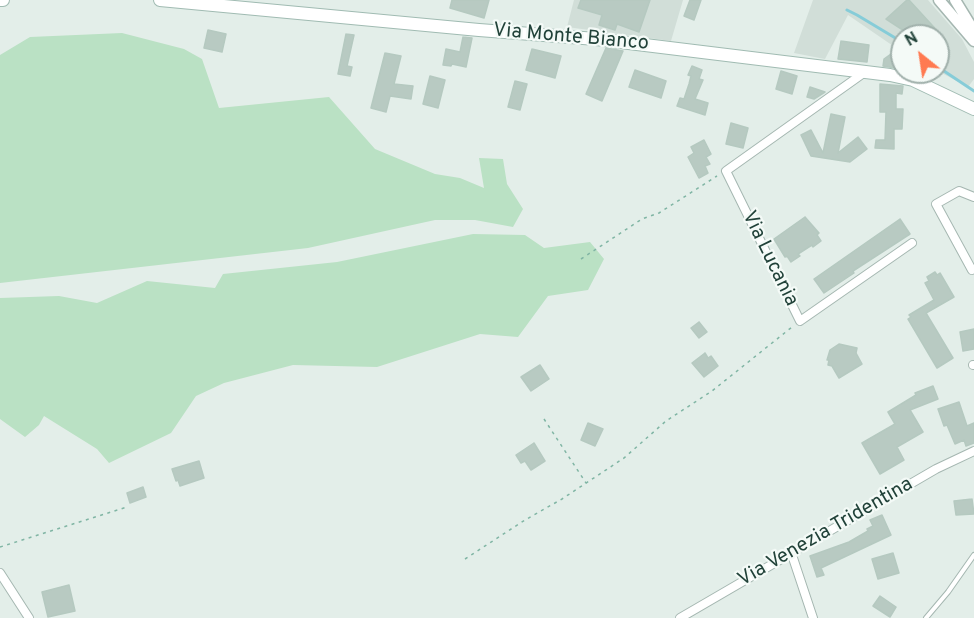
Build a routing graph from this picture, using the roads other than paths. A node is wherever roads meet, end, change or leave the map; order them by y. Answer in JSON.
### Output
{"nodes":[{"id":1,"x":160,"y":0,"type":"edge"},
{"id":2,"x":939,"y":0,"type":"edge"},
{"id":3,"x":955,"y":0,"type":"edge"},
{"id":4,"x":974,"y":31,"type":"edge"},
{"id":5,"x":974,"y":41,"type":"edge"},
{"id":6,"x":866,"y":72,"type":"junction"},
{"id":7,"x":974,"y":109,"type":"edge"},
{"id":8,"x":974,"y":197,"type":"edge"},
{"id":9,"x":912,"y":243,"type":"dead end"},
{"id":10,"x":972,"y":270,"type":"dead end"},
{"id":11,"x":974,"y":451,"type":"edge"},
{"id":12,"x":791,"y":552,"type":"junction"},
{"id":13,"x":974,"y":555,"type":"edge"},
{"id":14,"x":0,"y":573,"type":"edge"},
{"id":15,"x":29,"y":618,"type":"edge"},
{"id":16,"x":680,"y":618,"type":"edge"},
{"id":17,"x":813,"y":618,"type":"edge"},
{"id":18,"x":926,"y":618,"type":"edge"}],
"edges":[{"from":1,"to":6,"type":"main road","name":"Via Monte Bianco"},
{"from":2,"to":5,"type":"street"},
{"from":3,"to":4,"type":"street"},
{"from":6,"to":7,"type":"main road","name":"Via Monte Bianco"},
{"from":6,"to":9,"type":"street","name":"Via Lucania"},
{"from":8,"to":10,"type":"street"},
{"from":11,"to":12,"type":"street","name":"Via Venezia Tridentina"},
{"from":12,"to":16,"type":"street","name":"Via Venezia Tridentina"},
{"from":12,"to":17,"type":"street"},
{"from":13,"to":18,"type":"lane"},
{"from":14,"to":15,"type":"street"}]}
